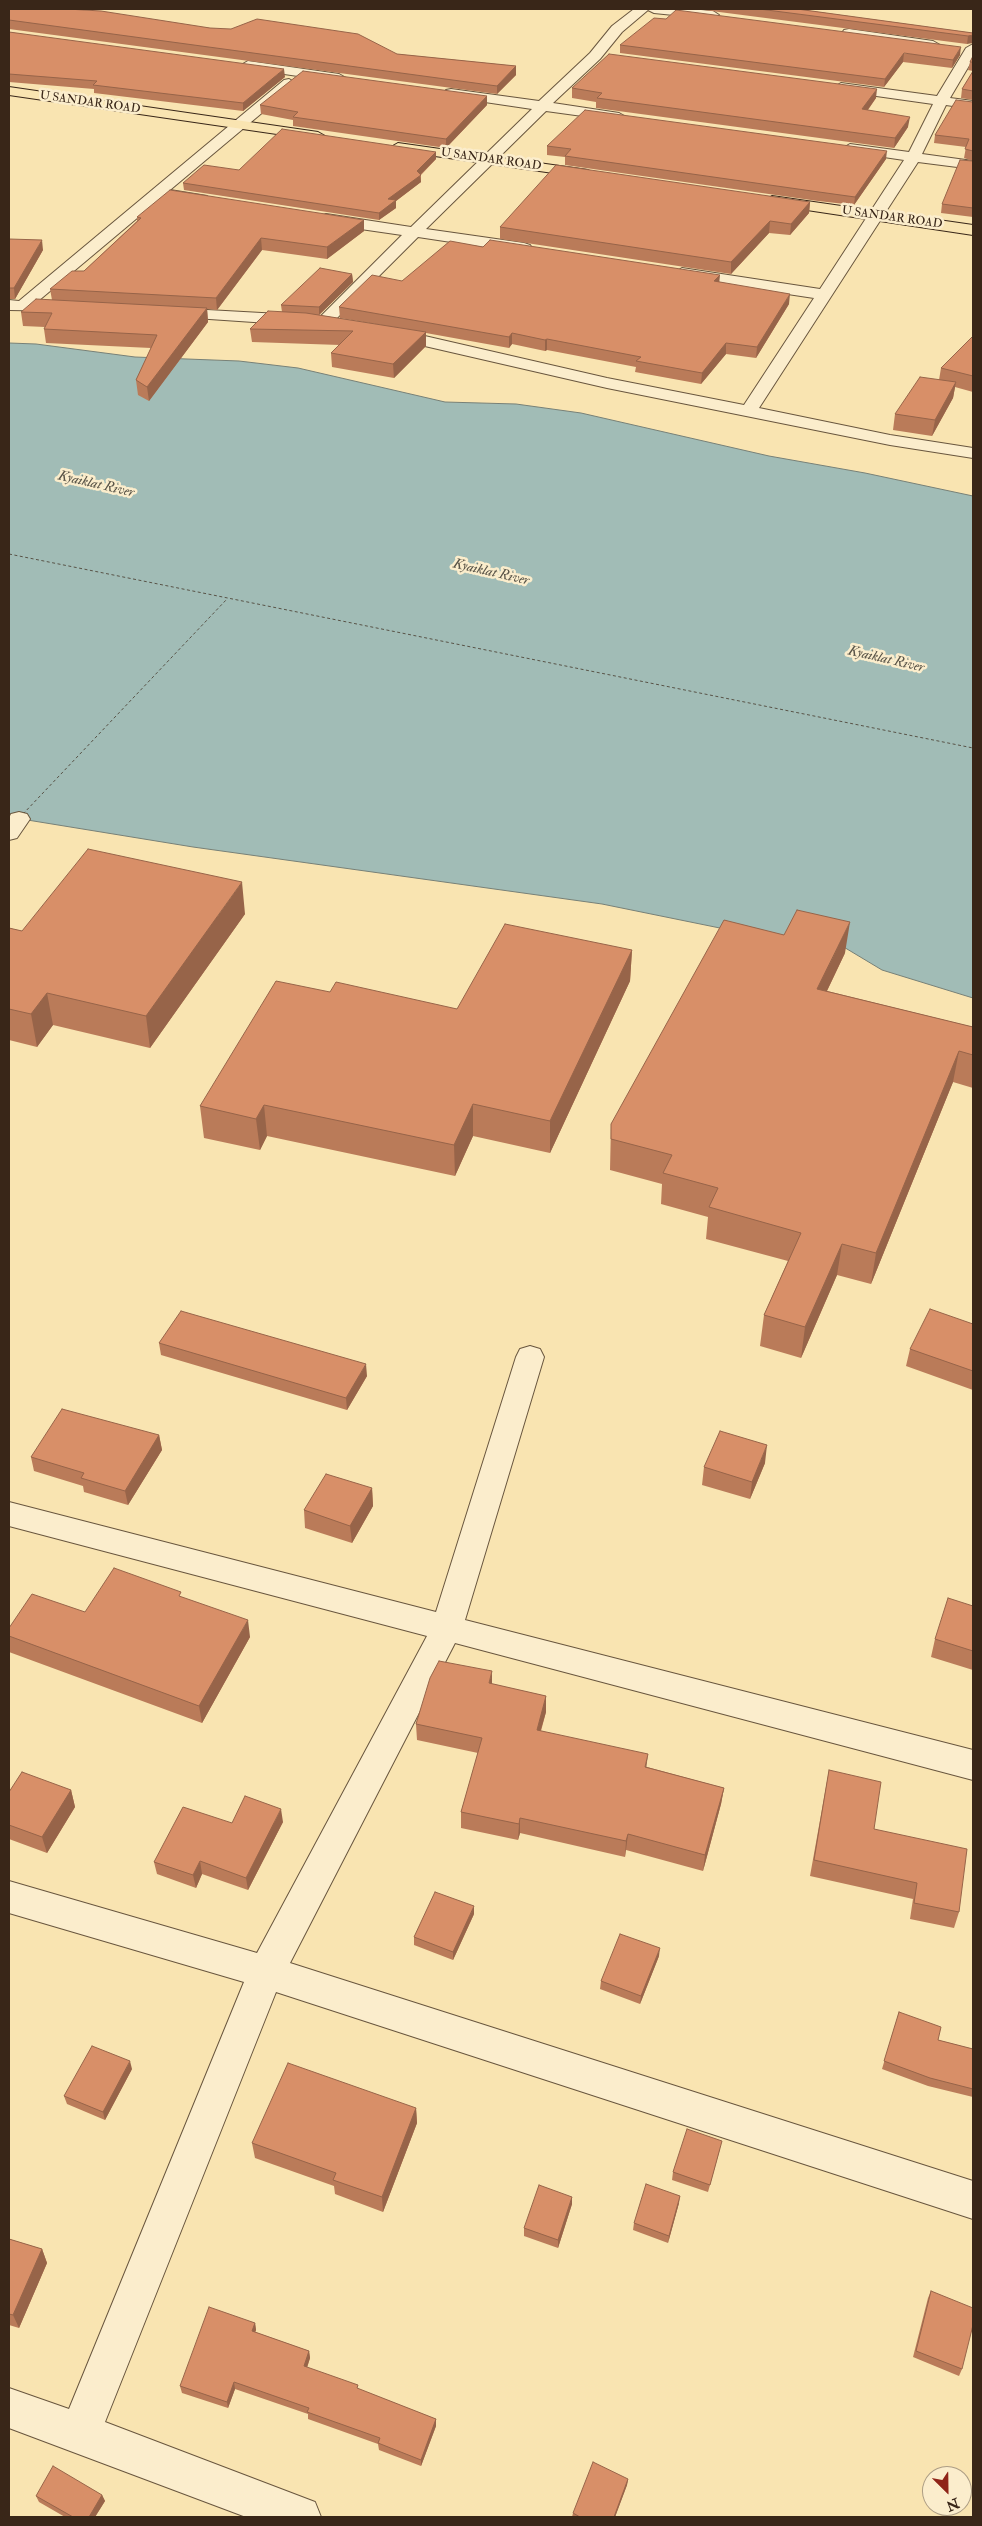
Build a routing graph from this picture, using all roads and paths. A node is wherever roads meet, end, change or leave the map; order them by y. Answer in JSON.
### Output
{"nodes":[{"id":1,"x":642,"y":9,"type":"edge"},
{"id":2,"x":654,"y":9,"type":"edge"},
{"id":3,"x":724,"y":17,"type":"edge"},
{"id":4,"x":838,"y":31,"type":"edge"},
{"id":5,"x":942,"y":46,"type":"edge"},
{"id":6,"x":969,"y":50,"type":"edge"},
{"id":7,"x":595,"y":56,"type":"junction"},
{"id":8,"x":615,"y":58,"type":"edge"},
{"id":9,"x":235,"y":64,"type":"edge"},
{"id":10,"x":302,"y":72,"type":"junction"},
{"id":11,"x":350,"y":79,"type":"edge"},
{"id":12,"x":822,"y":85,"type":"edge"},
{"id":13,"x":9,"y":91,"type":"edge"},
{"id":14,"x":437,"y":91,"type":"edge"},
{"id":15,"x":941,"y":101,"type":"junction"},
{"id":16,"x":973,"y":105,"type":"edge"},
{"id":17,"x":542,"y":106,"type":"junction"},
{"id":18,"x":630,"y":118,"type":"edge"},
{"id":19,"x":237,"y":124,"type":"junction"},
{"id":20,"x":333,"y":138,"type":"edge"},
{"id":21,"x":381,"y":145,"type":"edge"},
{"id":22,"x":835,"y":146,"type":"edge"},
{"id":23,"x":914,"y":156,"type":"junction"},
{"id":24,"x":486,"y":160,"type":"junction"},
{"id":25,"x":973,"y":165,"type":"edge"},
{"id":26,"x":602,"y":176,"type":"edge"},
{"id":27,"x":159,"y":193,"type":"junction"},
{"id":28,"x":758,"y":199,"type":"edge"},
{"id":29,"x":218,"y":202,"type":"edge"},
{"id":30,"x":874,"y":216,"type":"junction"},
{"id":31,"x":315,"y":217,"type":"edge"},
{"id":32,"x":414,"y":230,"type":"junction"},
{"id":33,"x":973,"y":230,"type":"edge"},
{"id":34,"x":541,"y":251,"type":"edge"},
{"id":35,"x":669,"y":271,"type":"edge"},
{"id":36,"x":826,"y":295,"type":"junction"},
{"id":37,"x":15,"y":306,"type":"edge"},
{"id":38,"x":81,"y":309,"type":"edge"},
{"id":39,"x":150,"y":312,"type":"edge"},
{"id":40,"x":323,"y":323,"type":"junction"},
{"id":41,"x":342,"y":325,"type":"edge"},
{"id":42,"x":370,"y":330,"type":"edge"},
{"id":43,"x":748,"y":412,"type":"junction"},
{"id":44,"x":973,"y":453,"type":"edge"},
{"id":45,"x":530,"y":1357,"type":"dead end"},
{"id":46,"x":9,"y":1514,"type":"edge"},
{"id":47,"x":447,"y":1628,"type":"junction"},
{"id":48,"x":973,"y":1765,"type":"edge"},
{"id":49,"x":9,"y":1897,"type":"edge"},
{"id":50,"x":266,"y":1972,"type":"junction"},
{"id":51,"x":973,"y":2200,"type":"edge"},
{"id":52,"x":9,"y":2408,"type":"edge"},
{"id":53,"x":80,"y":2433,"type":"junction"},
{"id":54,"x":300,"y":2517,"type":"edge"}],
"edges":[{"from":1,"to":7,"type":"street"},
{"from":2,"to":3,"type":"street"},
{"from":4,"to":5,"type":"street"},
{"from":6,"to":15,"type":"street"},
{"from":7,"to":8,"type":"street"},
{"from":7,"to":17,"type":"street"},
{"from":9,"to":10,"type":"street"},
{"from":10,"to":11,"type":"street"},
{"from":10,"to":19,"type":"street"},
{"from":12,"to":15,"type":"street"},
{"from":13,"to":19,"type":"main road","name":"U SANDAR ROAD"},
{"from":14,"to":17,"type":"street"},
{"from":15,"to":16,"type":"street"},
{"from":15,"to":23,"type":"street"},
{"from":17,"to":18,"type":"street"},
{"from":17,"to":24,"type":"street"},
{"from":19,"to":20,"type":"main road","name":"U SANDAR ROAD"},
{"from":19,"to":27,"type":"street"},
{"from":21,"to":24,"type":"main road","name":"U SANDAR ROAD"},
{"from":22,"to":23,"type":"street"},
{"from":23,"to":25,"type":"street"},
{"from":23,"to":30,"type":"street"},
{"from":24,"to":26,"type":"main road","name":"U SANDAR ROAD"},
{"from":24,"to":32,"type":"street"},
{"from":27,"to":29,"type":"street"},
{"from":27,"to":37,"type":"street"},
{"from":28,"to":30,"type":"main road","name":"U SANDAR ROAD"},
{"from":30,"to":33,"type":"main road","name":"U SANDAR ROAD"},
{"from":30,"to":36,"type":"street"},
{"from":31,"to":32,"type":"street"},
{"from":32,"to":34,"type":"street"},
{"from":32,"to":40,"type":"street"},
{"from":35,"to":36,"type":"street"},
{"from":36,"to":43,"type":"street"},
{"from":37,"to":38,"type":"street"},
{"from":39,"to":40,"type":"street"},
{"from":40,"to":41,"type":"street"},
{"from":42,"to":43,"type":"street"},
{"from":43,"to":44,"type":"street"},
{"from":45,"to":47,"type":"street"},
{"from":46,"to":47,"type":"street"},
{"from":47,"to":48,"type":"street"},
{"from":47,"to":50,"type":"street"},
{"from":49,"to":50,"type":"street"},
{"from":50,"to":51,"type":"street"},
{"from":50,"to":53,"type":"street"},
{"from":52,"to":53,"type":"street"},
{"from":53,"to":54,"type":"street"}]}
